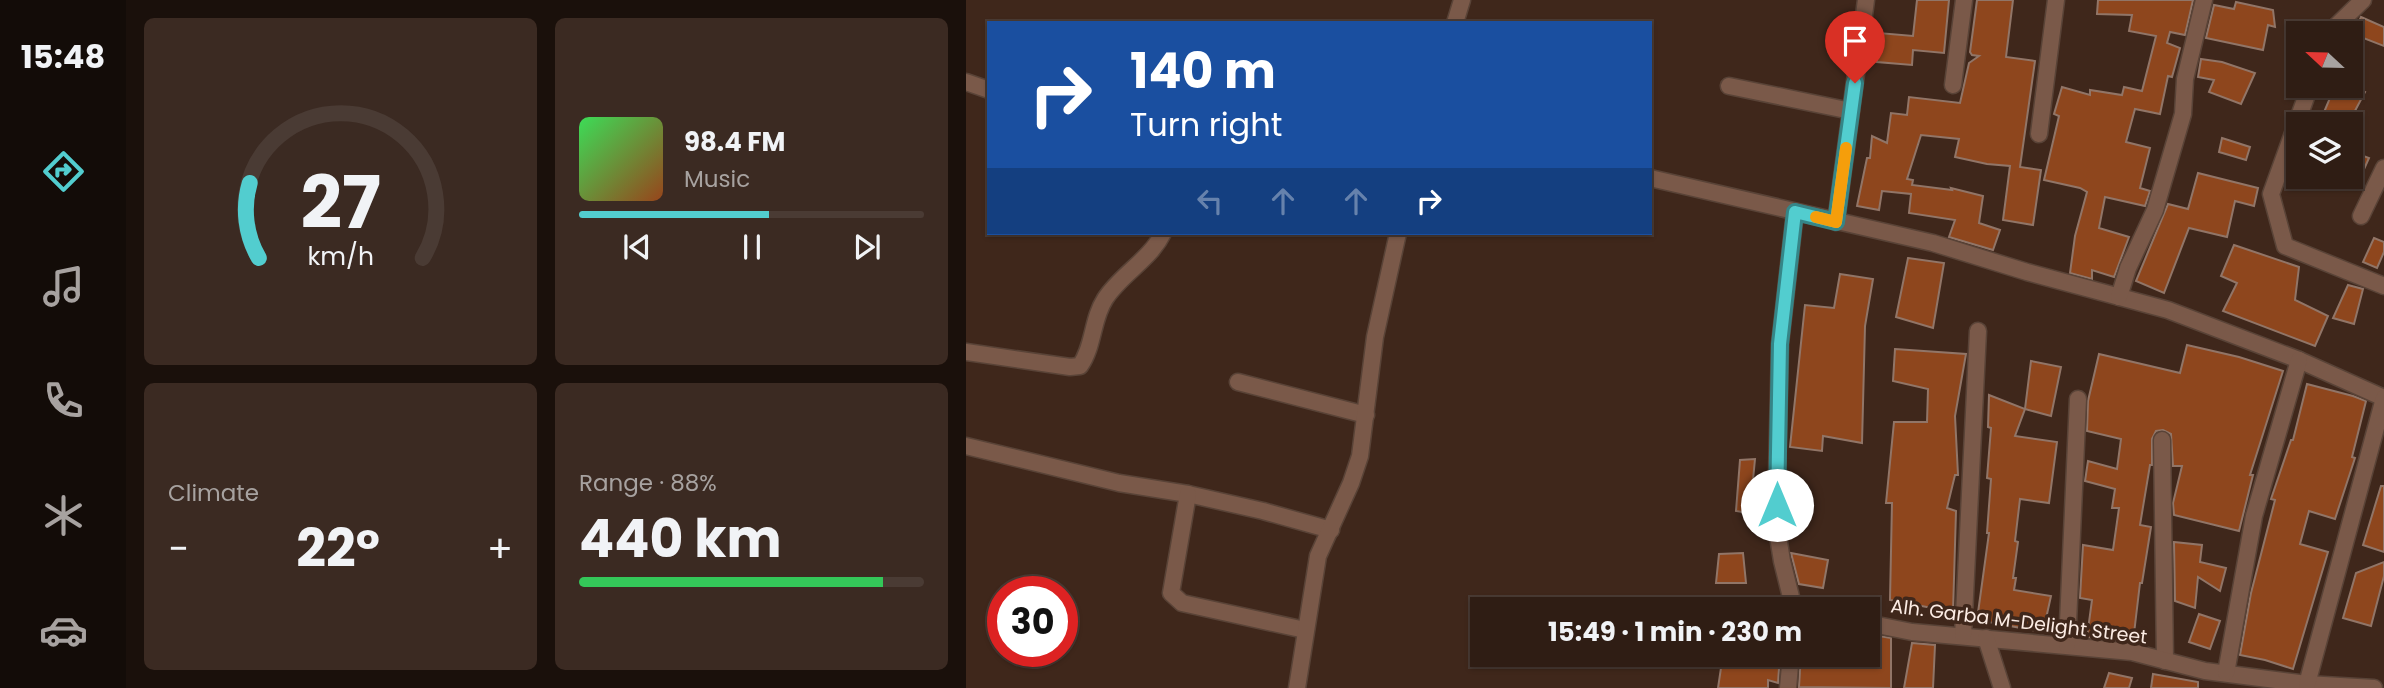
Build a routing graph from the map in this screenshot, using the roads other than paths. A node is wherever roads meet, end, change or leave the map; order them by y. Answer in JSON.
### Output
{"nodes":[{"id":1,"x":1462,"y":0,"type":"edge"},
{"id":2,"x":1866,"y":0,"type":"edge"},
{"id":3,"x":1964,"y":0,"type":"edge"},
{"id":4,"x":2056,"y":0,"type":"edge"},
{"id":5,"x":2204,"y":0,"type":"edge"},
{"id":6,"x":2363,"y":0,"type":"edge"},
{"id":7,"x":1456,"y":21,"type":"edge"},
{"id":8,"x":2341,"y":21,"type":"edge"},
{"id":9,"x":966,"y":82,"type":"edge"},
{"id":10,"x":1953,"y":85,"type":"dead end"},
{"id":11,"x":1729,"y":86,"type":"dead end"},
{"id":12,"x":987,"y":89,"type":"edge"},
{"id":13,"x":2306,"y":98,"type":"edge"},
{"id":14,"x":1851,"y":111,"type":"junction"},
{"id":15,"x":2039,"y":134,"type":"dead end"},
{"id":16,"x":2384,"y":169,"type":"edge"},
{"id":17,"x":1652,"y":178,"type":"edge"},
{"id":18,"x":1795,"y":212,"type":"junction"},
{"id":19,"x":2361,"y":216,"type":"dead end"},
{"id":20,"x":1836,"y":222,"type":"junction"},
{"id":21,"x":1162,"y":235,"type":"edge"},
{"id":22,"x":1398,"y":235,"type":"edge"},
{"id":23,"x":2384,"y":286,"type":"edge"},
{"id":24,"x":2119,"y":297,"type":"junction"},
{"id":25,"x":1979,"y":331,"type":"dead end"},
{"id":26,"x":966,"y":352,"type":"edge"},
{"id":27,"x":2299,"y":360,"type":"junction"},
{"id":28,"x":1238,"y":382,"type":"dead end"},
{"id":29,"x":2384,"y":398,"type":"edge"},
{"id":30,"x":2078,"y":399,"type":"dead end"},
{"id":31,"x":1366,"y":415,"type":"junction"},
{"id":32,"x":2162,"y":440,"type":"dead end"},
{"id":33,"x":966,"y":446,"type":"edge"},
{"id":34,"x":1188,"y":494,"type":"junction"},
{"id":35,"x":1331,"y":530,"type":"junction"},
{"id":36,"x":1793,"y":597,"type":"edge"},
{"id":37,"x":1880,"y":625,"type":"edge"},
{"id":38,"x":1306,"y":630,"type":"junction"},
{"id":39,"x":1963,"y":636,"type":"junction"},
{"id":40,"x":1986,"y":638,"type":"junction"},
{"id":41,"x":2067,"y":645,"type":"junction"},
{"id":42,"x":2165,"y":661,"type":"junction"},
{"id":43,"x":1790,"y":667,"type":"edge"},
{"id":44,"x":2226,"y":673,"type":"junction"},
{"id":45,"x":2307,"y":684,"type":"junction"},
{"id":46,"x":1297,"y":688,"type":"edge"},
{"id":47,"x":1788,"y":688,"type":"edge"},
{"id":48,"x":2002,"y":688,"type":"edge"},
{"id":49,"x":2374,"y":688,"type":"edge"}],
"edges":[{"from":1,"to":7,"type":"street"},
{"from":2,"to":14,"type":"street"},
{"from":3,"to":10,"type":"street"},
{"from":4,"to":15,"type":"street"},
{"from":5,"to":24,"type":"street"},
{"from":6,"to":8,"type":"street"},
{"from":9,"to":12,"type":"street"},
{"from":11,"to":14,"type":"street"},
{"from":13,"to":23,"type":"street"},
{"from":14,"to":20,"type":"street"},
{"from":16,"to":19,"type":"street"},
{"from":17,"to":18,"type":"street"},
{"from":18,"to":20,"type":"street"},
{"from":18,"to":36,"type":"street"},
{"from":20,"to":24,"type":"street"},
{"from":21,"to":26,"type":"street"},
{"from":22,"to":31,"type":"street"},
{"from":24,"to":27,"type":"street"},
{"from":25,"to":39,"type":"street"},
{"from":27,"to":29,"type":"street"},
{"from":27,"to":44,"type":"street"},
{"from":28,"to":31,"type":"street"},
{"from":29,"to":45,"type":"street"},
{"from":30,"to":41,"type":"street"},
{"from":31,"to":35,"type":"street"},
{"from":32,"to":42,"type":"street"},
{"from":33,"to":34,"type":"street"},
{"from":34,"to":35,"type":"street"},
{"from":34,"to":38,"type":"street"},
{"from":35,"to":38,"type":"street"},
{"from":37,"to":39,"type":"street","name":"Alh. Garba M-Delight Street"},
{"from":38,"to":46,"type":"street"},
{"from":39,"to":40,"type":"street","name":"Alh. Garba M-Delight Street"},
{"from":40,"to":41,"type":"street","name":"Alh. Garba M-Delight Street"},
{"from":40,"to":48,"type":"street"},
{"from":41,"to":42,"type":"street","name":"Alh. Garba M-Delight Street"},
{"from":42,"to":44,"type":"street","name":"Alh. Garba M-Delight Street"},
{"from":43,"to":47,"type":"street"},
{"from":44,"to":45,"type":"street","name":"Alh. Garba M-Delight Street"},
{"from":45,"to":49,"type":"street","name":"Alh. Garba M-Delight Street"}]}
